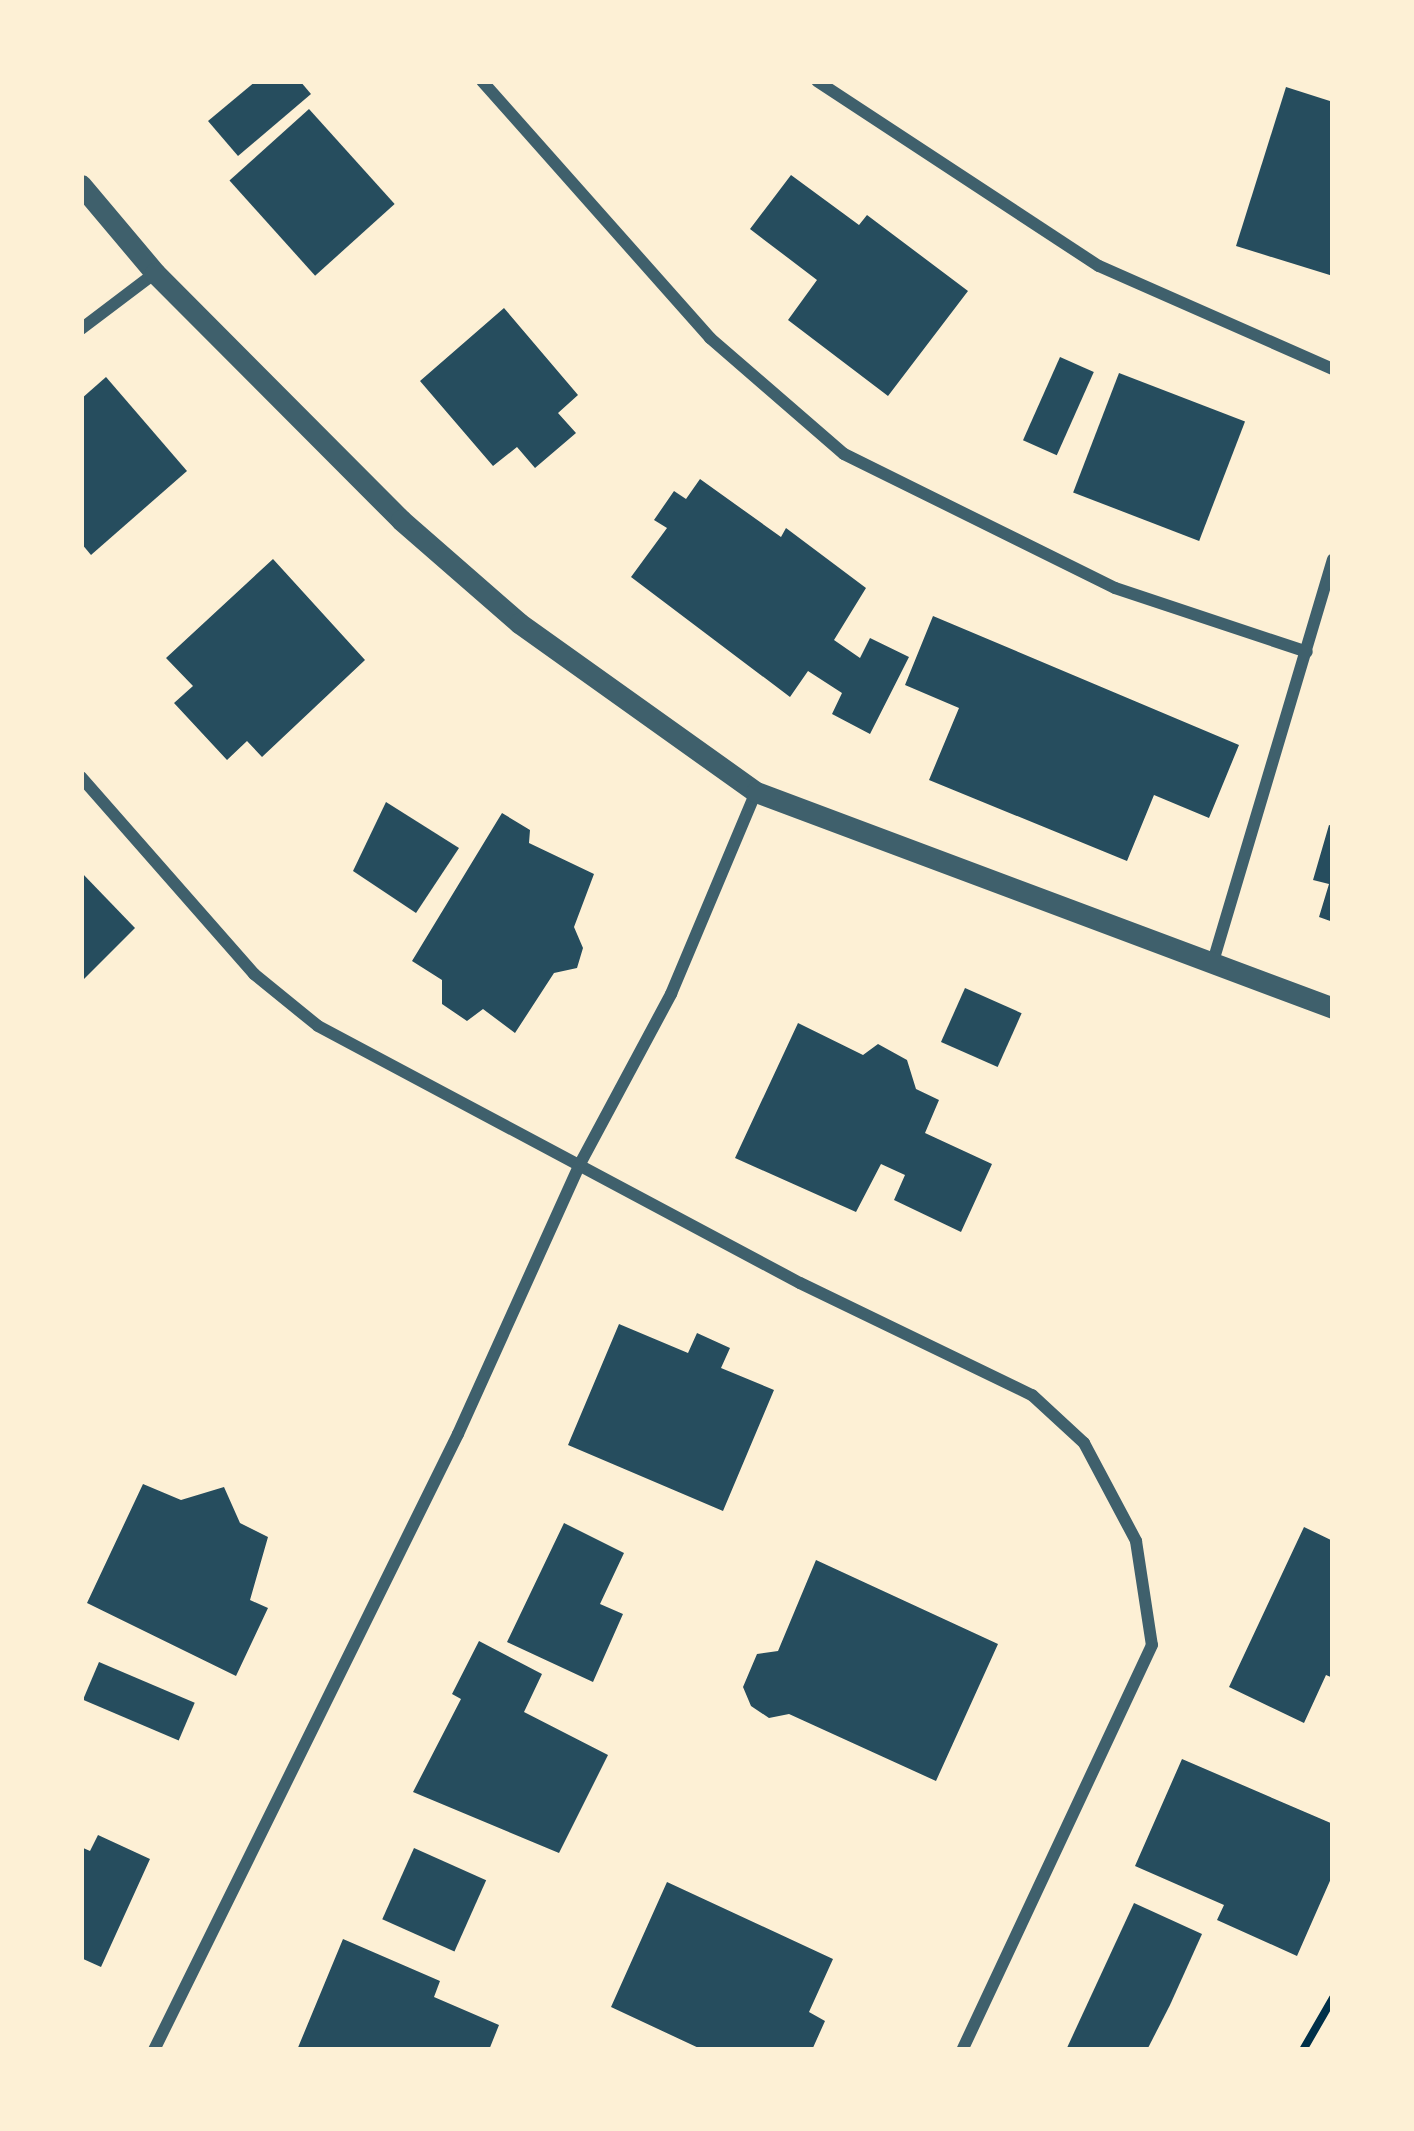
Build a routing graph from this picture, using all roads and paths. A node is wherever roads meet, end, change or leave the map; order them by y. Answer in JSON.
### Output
{"nodes":[{"id":1,"x":482,"y":81,"type":"edge"},
{"id":2,"x":817,"y":81,"type":"edge"},
{"id":3,"x":81,"y":185,"type":"edge"},
{"id":4,"x":155,"y":273,"type":"junction"},
{"id":5,"x":81,"y":329,"type":"edge"},
{"id":6,"x":1333,"y":369,"type":"edge"},
{"id":7,"x":1333,"y":560,"type":"edge"},
{"id":8,"x":1307,"y":652,"type":"junction"},
{"id":9,"x":81,"y":777,"type":"edge"},
{"id":10,"x":756,"y":792,"type":"junction"},
{"id":11,"x":1212,"y":966,"type":"junction"},
{"id":12,"x":1333,"y":1008,"type":"edge"},
{"id":13,"x":581,"y":1162,"type":"junction"},
{"id":14,"x":1333,"y":1998,"type":"edge"},
{"id":15,"x":154,"y":2050,"type":"edge"},
{"id":16,"x":962,"y":2050,"type":"edge"},
{"id":17,"x":1303,"y":2050,"type":"edge"}],
"edges":[{"from":1,"to":8,"type":"street"},
{"from":2,"to":6,"type":"street"},
{"from":3,"to":4,"type":"street"},
{"from":4,"to":5,"type":"street"},
{"from":4,"to":10,"type":"street"},
{"from":7,"to":8,"type":"street"},
{"from":8,"to":11,"type":"street"},
{"from":9,"to":13,"type":"street"},
{"from":10,"to":11,"type":"street"},
{"from":10,"to":13,"type":"street"},
{"from":11,"to":12,"type":"street"},
{"from":13,"to":15,"type":"street"},
{"from":13,"to":16,"type":"street"},
{"from":14,"to":17,"type":"path"}]}
